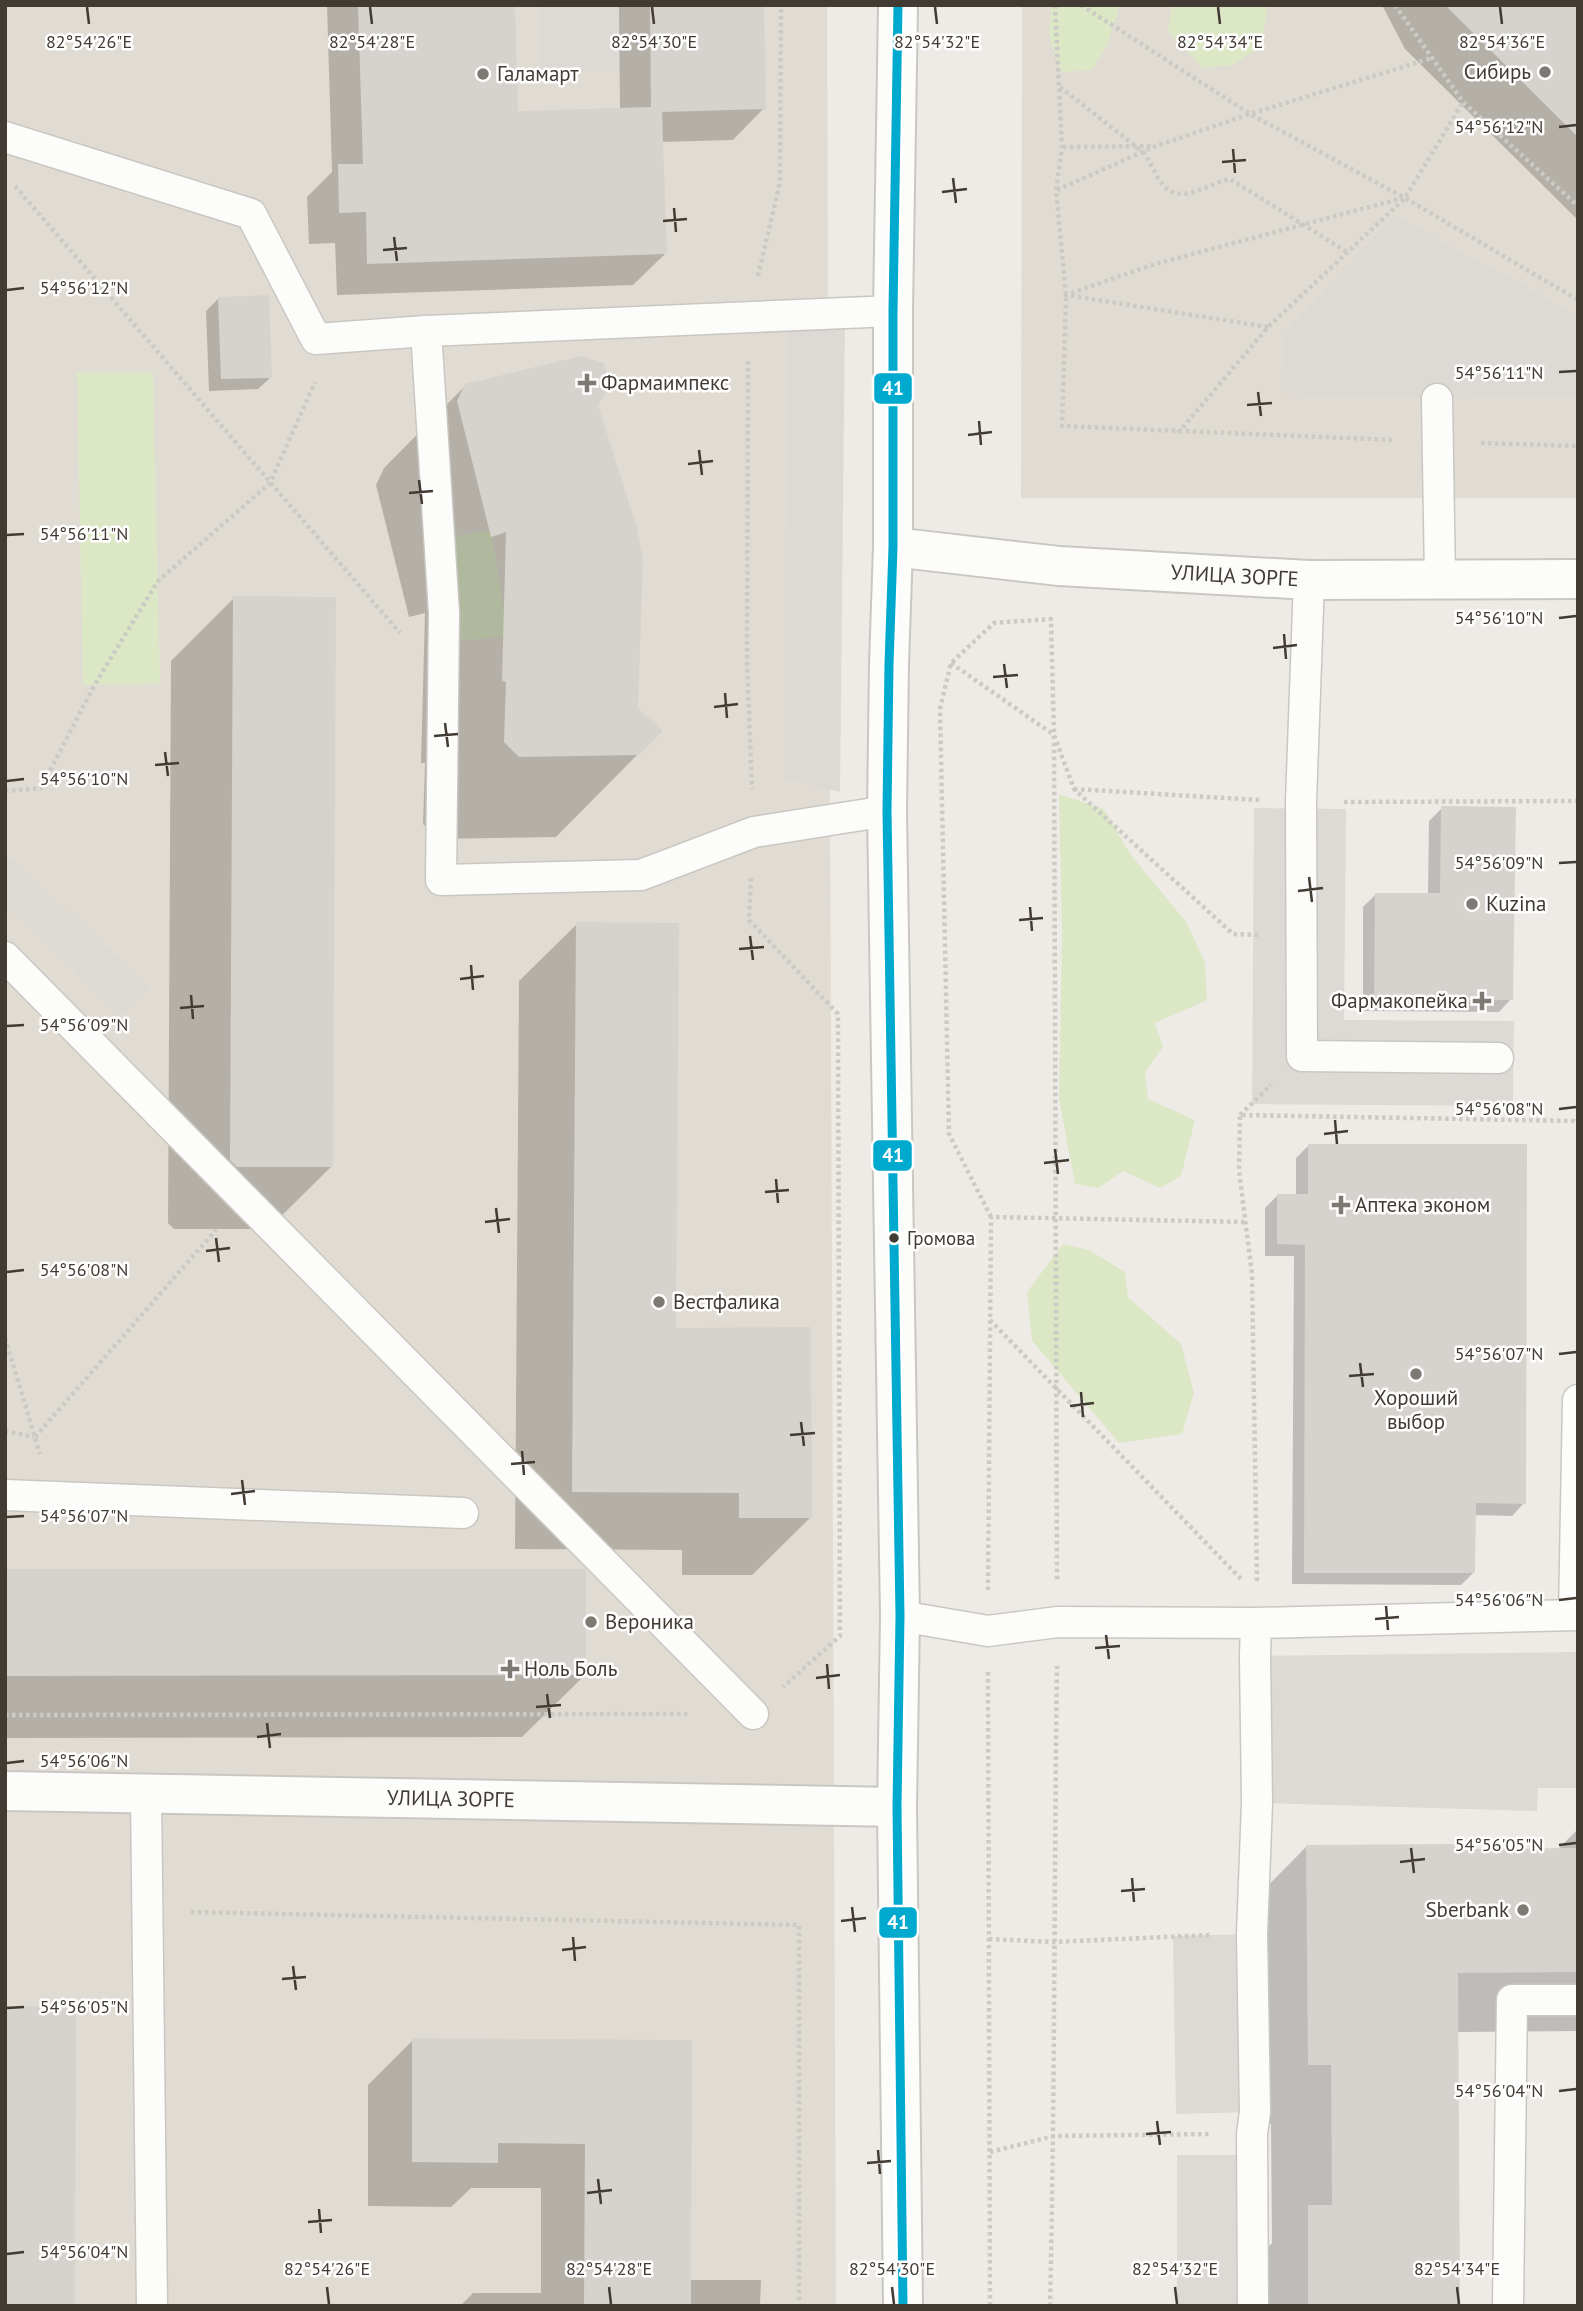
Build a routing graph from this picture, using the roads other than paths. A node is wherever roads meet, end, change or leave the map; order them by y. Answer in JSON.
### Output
{"nodes":[{"id":1,"x":898,"y":5,"type":"edge"},
{"id":2,"x":5,"y":137,"type":"edge"},
{"id":3,"x":893,"y":312,"type":"junction"},
{"id":4,"x":426,"y":331,"type":"junction"},
{"id":5,"x":1437,"y":399,"type":"dead end"},
{"id":6,"x":893,"y":547,"type":"junction"},
{"id":7,"x":1578,"y":579,"type":"edge"},
{"id":8,"x":1309,"y":580,"type":"junction"},
{"id":9,"x":1440,"y":580,"type":"junction"},
{"id":10,"x":887,"y":811,"type":"junction"},
{"id":11,"x":5,"y":957,"type":"edge"},
{"id":12,"x":1498,"y":1058,"type":"dead end"},
{"id":13,"x":1578,"y":1400,"type":"edge"},
{"id":14,"x":5,"y":1496,"type":"edge"},
{"id":15,"x":463,"y":1513,"type":"dead end"},
{"id":16,"x":1257,"y":1609,"type":"junction"},
{"id":17,"x":1576,"y":1615,"type":"edge"},
{"id":18,"x":900,"y":1616,"type":"junction"},
{"id":19,"x":753,"y":1714,"type":"road end"},
{"id":20,"x":5,"y":1791,"type":"edge"},
{"id":21,"x":146,"y":1793,"type":"junction"},
{"id":22,"x":897,"y":1807,"type":"junction"},
{"id":23,"x":1578,"y":2000,"type":"edge"},
{"id":24,"x":152,"y":2306,"type":"edge"},
{"id":25,"x":903,"y":2306,"type":"edge"},
{"id":26,"x":1253,"y":2306,"type":"edge"},
{"id":27,"x":1508,"y":2306,"type":"edge"}],
"edges":[{"from":1,"to":3,"type":"street"},
{"from":2,"to":4,"type":"lane"},
{"from":3,"to":4,"type":"lane"},
{"from":3,"to":6,"type":"street"},
{"from":4,"to":10,"type":"lane"},
{"from":5,"to":9,"type":"lane"},
{"from":6,"to":8,"type":"street","name":"УЛИЦА ЗОРГЕ"},
{"from":6,"to":10,"type":"street"},
{"from":7,"to":9,"type":"street","name":"УЛИЦА ЗОРГЕ"},
{"from":8,"to":9,"type":"street","name":"УЛИЦА ЗОРГЕ"},
{"from":8,"to":12,"type":"lane"},
{"from":10,"to":18,"type":"street"},
{"from":11,"to":19,"type":"lane"},
{"from":13,"to":17,"type":"lane"},
{"from":14,"to":15,"type":"lane"},
{"from":16,"to":17,"type":"lane"},
{"from":16,"to":18,"type":"lane"},
{"from":16,"to":26,"type":"lane"},
{"from":18,"to":22,"type":"street"},
{"from":20,"to":21,"type":"street","name":"УЛИЦА ЗОРГЕ"},
{"from":21,"to":22,"type":"street","name":"УЛИЦА ЗОРГЕ"},
{"from":21,"to":24,"type":"lane"},
{"from":22,"to":25,"type":"street"},
{"from":23,"to":27,"type":"lane"}]}
